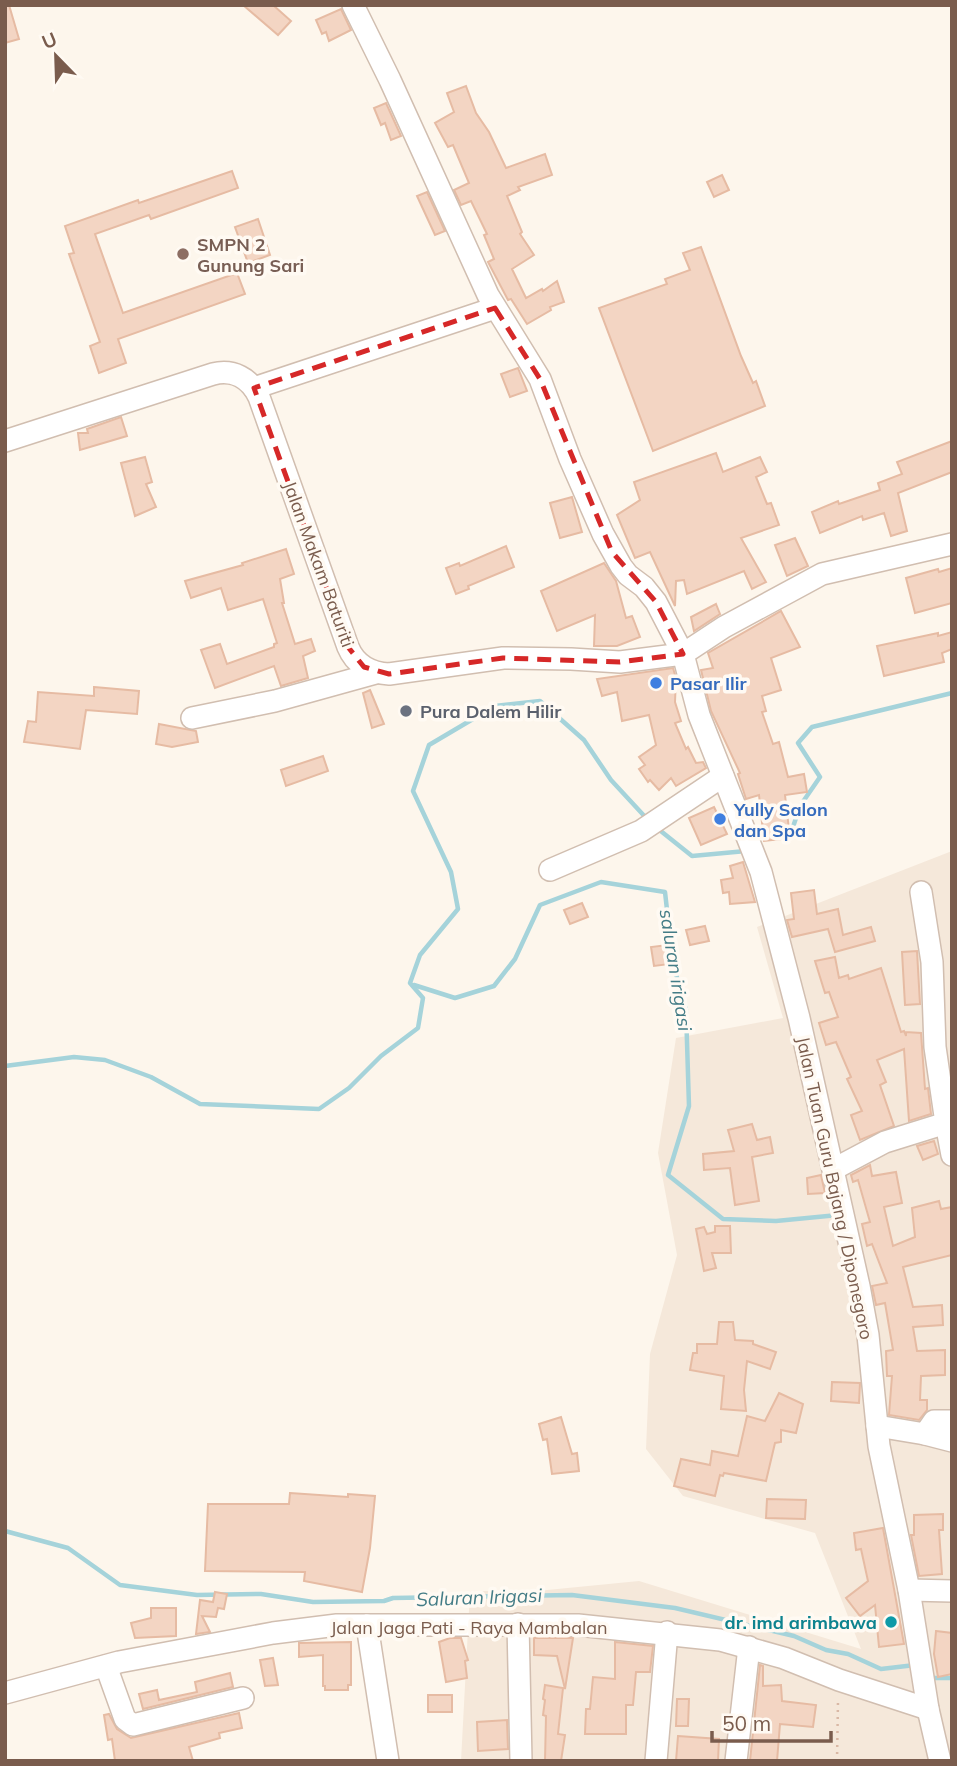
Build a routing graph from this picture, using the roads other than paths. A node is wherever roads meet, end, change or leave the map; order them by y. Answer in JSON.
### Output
{"nodes":[{"id":1,"x":353,"y":5,"type":"edge"},
{"id":2,"x":495,"y":308,"type":"junction"},
{"id":3,"x":254,"y":388,"type":"junction"},
{"id":4,"x":5,"y":441,"type":"edge"},
{"id":5,"x":952,"y":544,"type":"edge"},
{"id":6,"x":685,"y":662,"type":"junction"},
{"id":7,"x":376,"y":673,"type":"junction"},
{"id":8,"x":192,"y":718,"type":"dead end"},
{"id":9,"x":723,"y":776,"type":"junction"},
{"id":10,"x":550,"y":870,"type":"dead end"},
{"id":11,"x":921,"y":892,"type":"dead end"},
{"id":12,"x":946,"y":1123,"type":"junction"},
{"id":13,"x":952,"y":1155,"type":"edge"},
{"id":14,"x":834,"y":1169,"type":"junction"},
{"id":15,"x":952,"y":1421,"type":"edge"},
{"id":16,"x":877,"y":1426,"type":"junction"},
{"id":17,"x":925,"y":1434,"type":"junction"},
{"id":18,"x":952,"y":1441,"type":"edge"},
{"id":19,"x":909,"y":1590,"type":"junction"},
{"id":20,"x":952,"y":1591,"type":"edge"},
{"id":21,"x":518,"y":1624,"type":"junction"},
{"id":22,"x":367,"y":1625,"type":"junction"},
{"id":23,"x":667,"y":1632,"type":"junction"},
{"id":24,"x":749,"y":1647,"type":"junction"},
{"id":25,"x":106,"y":1666,"type":"junction"},
{"id":26,"x":5,"y":1693,"type":"edge"},
{"id":27,"x":243,"y":1698,"type":"dead end"},
{"id":28,"x":928,"y":1712,"type":"junction"},
{"id":29,"x":952,"y":1721,"type":"edge"},
{"id":30,"x":388,"y":1761,"type":"edge"},
{"id":31,"x":521,"y":1761,"type":"edge"},
{"id":32,"x":656,"y":1761,"type":"edge"},
{"id":33,"x":736,"y":1761,"type":"edge"},
{"id":34,"x":940,"y":1761,"type":"edge"}],
"edges":[{"from":1,"to":2,"type":"street","name":"Jalan Tuan Guru Bajang / Diponegoro"},
{"from":2,"to":3,"type":"street"},
{"from":2,"to":6,"type":"street","name":"Jalan Tuan Guru Bajang / Diponegoro"},
{"from":3,"to":4,"type":"street"},
{"from":3,"to":7,"type":"street","name":"Jalan Makam Baturiti"},
{"from":5,"to":6,"type":"street"},
{"from":6,"to":7,"type":"street"},
{"from":6,"to":9,"type":"street","name":"Jalan Tuan Guru Bajang / Diponegoro"},
{"from":7,"to":8,"type":"street"},
{"from":9,"to":10,"type":"street"},
{"from":9,"to":14,"type":"street","name":"Jalan Tuan Guru Bajang / Diponegoro"},
{"from":11,"to":12,"type":"street"},
{"from":12,"to":13,"type":"street"},
{"from":12,"to":14,"type":"street"},
{"from":14,"to":16,"type":"street","name":"Jalan Tuan Guru Bajang / Diponegoro"},
{"from":15,"to":17,"type":"street"},
{"from":16,"to":17,"type":"street"},
{"from":16,"to":19,"type":"street","name":"Jalan Tuan Guru Bajang / Diponegoro"},
{"from":17,"to":18,"type":"street"},
{"from":19,"to":20,"type":"street"},
{"from":19,"to":28,"type":"street","name":"Jalan Tuan Guru Bajang / Diponegoro"},
{"from":21,"to":22,"type":"street","name":"Jalan Jaga Pati - Raya Mambalan"},
{"from":21,"to":23,"type":"street","name":"Jalan Jaga Pati - Raya Mambalan"},
{"from":21,"to":31,"type":"street"},
{"from":22,"to":25,"type":"street","name":"Jalan Jaga Pati - Raya Mambalan"},
{"from":22,"to":30,"type":"street"},
{"from":23,"to":24,"type":"street","name":"Jalan Jaga Pati - Raya Mambalan"},
{"from":23,"to":32,"type":"street"},
{"from":24,"to":28,"type":"street","name":"Jalan Jaga Pati - Raya Mambalan"},
{"from":24,"to":33,"type":"street"},
{"from":25,"to":26,"type":"street","name":"Jalan Jaga Pati - Raya Mambalan"},
{"from":25,"to":27,"type":"street"},
{"from":28,"to":29,"type":"street","name":"Jalan Jaga Pati - Raya Mambalan"},
{"from":28,"to":34,"type":"street","name":"Jalan Tuan Guru Bajang / Diponegoro"}]}
